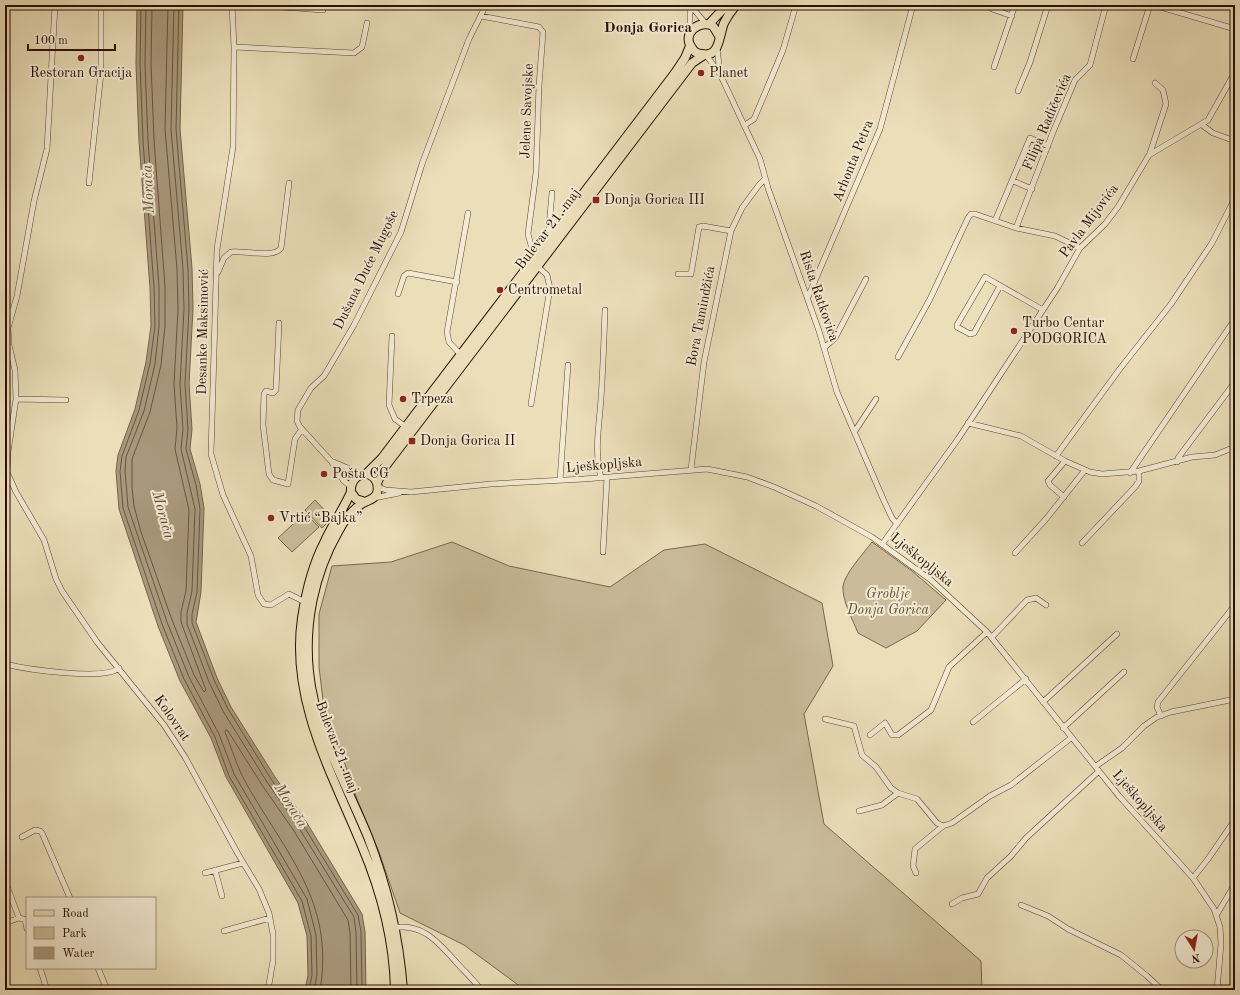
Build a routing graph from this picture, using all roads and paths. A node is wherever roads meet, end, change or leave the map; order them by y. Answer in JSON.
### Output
{"nodes":[{"id":1,"x":55,"y":5,"type":"edge"},
{"id":2,"x":101,"y":5,"type":"edge"},
{"id":3,"x":232,"y":5,"type":"edge"},
{"id":4,"x":256,"y":5,"type":"edge"},
{"id":5,"x":486,"y":5,"type":"edge"},
{"id":6,"x":690,"y":5,"type":"edge"},
{"id":7,"x":727,"y":5,"type":"edge"},
{"id":8,"x":736,"y":5,"type":"edge"},
{"id":9,"x":796,"y":5,"type":"edge"},
{"id":10,"x":913,"y":5,"type":"edge"},
{"id":11,"x":990,"y":5,"type":"edge"},
{"id":12,"x":1015,"y":5,"type":"edge"},
{"id":13,"x":1048,"y":5,"type":"edge"},
{"id":14,"x":1106,"y":5,"type":"edge"},
{"id":15,"x":1150,"y":5,"type":"edge"},
{"id":16,"x":1154,"y":5,"type":"edge"},
{"id":17,"x":323,"y":10,"type":"dead end"},
{"id":18,"x":481,"y":16,"type":"junction"},
{"id":19,"x":1012,"y":16,"type":"junction"},
{"id":20,"x":367,"y":23,"type":"dead end"},
{"id":21,"x":707,"y":24,"type":"junction"},
{"id":22,"x":1235,"y":29,"type":"edge"},
{"id":23,"x":690,"y":32,"type":"junction"},
{"id":24,"x":719,"y":36,"type":"junction"},
{"id":25,"x":690,"y":46,"type":"junction"},
{"id":26,"x":234,"y":47,"type":"junction"},
{"id":27,"x":717,"y":48,"type":"junction"},
{"id":28,"x":705,"y":55,"type":"junction"},
{"id":29,"x":1133,"y":59,"type":"dead end"},
{"id":30,"x":994,"y":67,"type":"dead end"},
{"id":31,"x":1235,"y":72,"type":"edge"},
{"id":32,"x":720,"y":74,"type":"junction"},
{"id":33,"x":1155,"y":83,"type":"dead end"},
{"id":34,"x":1018,"y":91,"type":"dead end"},
{"id":35,"x":745,"y":125,"type":"junction"},
{"id":36,"x":1202,"y":125,"type":"junction"},
{"id":37,"x":1235,"y":141,"type":"edge"},
{"id":38,"x":1048,"y":146,"type":"junction"},
{"id":39,"x":1150,"y":154,"type":"junction"},
{"id":40,"x":765,"y":180,"type":"junction"},
{"id":41,"x":1013,"y":181,"type":"junction"},
{"id":42,"x":89,"y":183,"type":"dead end"},
{"id":43,"x":288,"y":183,"type":"dead end"},
{"id":44,"x":1032,"y":189,"type":"junction"},
{"id":45,"x":552,"y":193,"type":"dead end"},
{"id":46,"x":1235,"y":198,"type":"edge"},
{"id":47,"x":468,"y":213,"type":"dead end"},
{"id":48,"x":995,"y":221,"type":"junction"},
{"id":49,"x":1016,"y":228,"type":"junction"},
{"id":50,"x":731,"y":231,"type":"junction"},
{"id":51,"x":552,"y":235,"type":"junction"},
{"id":52,"x":1080,"y":248,"type":"junction"},
{"id":53,"x":539,"y":252,"type":"junction"},
{"id":54,"x":537,"y":266,"type":"junction"},
{"id":55,"x":217,"y":274,"type":"junction"},
{"id":56,"x":678,"y":274,"type":"dead end"},
{"id":57,"x":866,"y":279,"type":"dead end"},
{"id":58,"x":457,"y":282,"type":"junction"},
{"id":59,"x":1000,"y":286,"type":"junction"},
{"id":60,"x":398,"y":294,"type":"dead end"},
{"id":61,"x":808,"y":297,"type":"junction"},
{"id":62,"x":5,"y":309,"type":"edge"},
{"id":63,"x":606,"y":310,"type":"dead end"},
{"id":64,"x":1043,"y":310,"type":"junction"},
{"id":65,"x":12,"y":312,"type":"junction"},
{"id":66,"x":1235,"y":319,"type":"edge"},
{"id":67,"x":279,"y":323,"type":"dead end"},
{"id":68,"x":392,"y":336,"type":"dead end"},
{"id":69,"x":824,"y":348,"type":"junction"},
{"id":70,"x":460,"y":355,"type":"junction"},
{"id":71,"x":898,"y":357,"type":"dead end"},
{"id":72,"x":568,"y":365,"type":"dead end"},
{"id":73,"x":1235,"y":382,"type":"edge"},
{"id":74,"x":16,"y":399,"type":"junction"},
{"id":75,"x":876,"y":399,"type":"dead end"},
{"id":76,"x":66,"y":400,"type":"dead end"},
{"id":77,"x":531,"y":404,"type":"dead end"},
{"id":78,"x":968,"y":424,"type":"junction"},
{"id":79,"x":406,"y":427,"type":"junction"},
{"id":80,"x":302,"y":429,"type":"junction"},
{"id":81,"x":854,"y":431,"type":"junction"},
{"id":82,"x":1235,"y":447,"type":"edge"},
{"id":83,"x":1056,"y":456,"type":"junction"},
{"id":84,"x":331,"y":461,"type":"junction"},
{"id":85,"x":1065,"y":461,"type":"junction"},
{"id":86,"x":1177,"y":462,"type":"junction"},
{"id":87,"x":691,"y":468,"type":"junction"},
{"id":88,"x":1085,"y":470,"type":"junction"},
{"id":89,"x":1139,"y":471,"type":"junction"},
{"id":90,"x":1130,"y":473,"type":"junction"},
{"id":91,"x":364,"y":474,"type":"junction"},
{"id":92,"x":607,"y":477,"type":"junction"},
{"id":93,"x":601,"y":478,"type":"junction"},
{"id":94,"x":7,"y":479,"type":"edge"},
{"id":95,"x":560,"y":480,"type":"junction"},
{"id":96,"x":377,"y":485,"type":"junction"},
{"id":97,"x":350,"y":489,"type":"junction"},
{"id":98,"x":404,"y":492,"type":"junction"},
{"id":99,"x":1064,"y":497,"type":"junction"},
{"id":100,"x":373,"y":499,"type":"junction"},
{"id":101,"x":365,"y":502,"type":"junction"},
{"id":102,"x":897,"y":524,"type":"junction"},
{"id":103,"x":883,"y":543,"type":"junction"},
{"id":104,"x":1082,"y":543,"type":"dead end"},
{"id":105,"x":603,"y":552,"type":"dead end"},
{"id":106,"x":1015,"y":553,"type":"dead end"},
{"id":107,"x":305,"y":602,"type":"junction"},
{"id":108,"x":1046,"y":605,"type":"dead end"},
{"id":109,"x":1235,"y":605,"type":"edge"},
{"id":110,"x":987,"y":632,"type":"junction"},
{"id":111,"x":1116,"y":634,"type":"dead end"},
{"id":112,"x":992,"y":637,"type":"junction"},
{"id":113,"x":5,"y":664,"type":"edge"},
{"id":114,"x":119,"y":668,"type":"junction"},
{"id":115,"x":1124,"y":672,"type":"dead end"},
{"id":116,"x":1026,"y":679,"type":"junction"},
{"id":117,"x":1235,"y":699,"type":"edge"},
{"id":118,"x":1044,"y":702,"type":"junction"},
{"id":119,"x":1161,"y":716,"type":"junction"},
{"id":120,"x":825,"y":719,"type":"dead end"},
{"id":121,"x":974,"y":722,"type":"dead end"},
{"id":122,"x":1063,"y":728,"type":"junction"},
{"id":123,"x":870,"y":735,"type":"dead end"},
{"id":124,"x":1071,"y":738,"type":"junction"},
{"id":125,"x":1097,"y":769,"type":"junction"},
{"id":126,"x":898,"y":793,"type":"junction"},
{"id":127,"x":859,"y":811,"type":"dead end"},
{"id":128,"x":1232,"y":824,"type":"dead end"},
{"id":129,"x":943,"y":826,"type":"junction"},
{"id":130,"x":22,"y":837,"type":"dead end"},
{"id":131,"x":243,"y":863,"type":"junction"},
{"id":132,"x":215,"y":870,"type":"junction"},
{"id":133,"x":205,"y":873,"type":"dead end"},
{"id":134,"x":916,"y":873,"type":"dead end"},
{"id":135,"x":1193,"y":878,"type":"junction"},
{"id":136,"x":5,"y":881,"type":"edge"},
{"id":137,"x":1235,"y":884,"type":"edge"},
{"id":138,"x":222,"y":896,"type":"dead end"},
{"id":139,"x":70,"y":897,"type":"edge"},
{"id":140,"x":952,"y":904,"type":"dead end"},
{"id":141,"x":1021,"y":905,"type":"dead end"},
{"id":142,"x":1217,"y":914,"type":"junction"},
{"id":143,"x":19,"y":918,"type":"junction"},
{"id":144,"x":270,"y":918,"type":"junction"},
{"id":145,"x":26,"y":920,"type":"edge"},
{"id":146,"x":5,"y":923,"type":"edge"},
{"id":147,"x":391,"y":928,"type":"junction"},
{"id":148,"x":224,"y":931,"type":"dead end"},
{"id":149,"x":40,"y":969,"type":"edge"},
{"id":150,"x":98,"y":969,"type":"edge"},
{"id":151,"x":47,"y":990,"type":"edge"},
{"id":152,"x":107,"y":990,"type":"edge"},
{"id":153,"x":268,"y":990,"type":"edge"},
{"id":154,"x":395,"y":990,"type":"edge"},
{"id":155,"x":404,"y":990,"type":"edge"},
{"id":156,"x":481,"y":990,"type":"edge"},
{"id":157,"x":1162,"y":990,"type":"edge"},
{"id":158,"x":1217,"y":990,"type":"edge"}],
"edges":[{"from":1,"to":65,"type":"street"},
{"from":2,"to":42,"type":"street"},
{"from":3,"to":26,"type":"street","name":"Desanke Maksimović"},
{"from":4,"to":17,"type":"street"},
{"from":5,"to":18,"type":"street","name":"Dušana Duće Mugoše"},
{"from":6,"to":21,"type":"street"},
{"from":6,"to":23,"type":"street"},
{"from":7,"to":21,"type":"main road"},
{"from":8,"to":24,"type":"main road"},
{"from":9,"to":35,"type":"street"},
{"from":10,"to":61,"type":"street","name":"Arhonta Petra"},
{"from":11,"to":19,"type":"street"},
{"from":12,"to":19,"type":"street"},
{"from":13,"to":34,"type":"street"},
{"from":14,"to":38,"type":"street","name":"Filipa Radičevića"},
{"from":15,"to":29,"type":"street"},
{"from":16,"to":22,"type":"street"},
{"from":18,"to":53,"type":"street","name":"Jelene Savojske"},
{"from":18,"to":80,"type":"street","name":"Dušana Duće Mugoše"},
{"from":19,"to":30,"type":"street"},
{"from":20,"to":26,"type":"street"},
{"from":21,"to":23,"type":"main road"},
{"from":21,"to":24,"type":"main road"},
{"from":23,"to":25,"type":"main road","name":"Bulevar 21. maj"},
{"from":24,"to":27,"type":"main road"},
{"from":25,"to":28,"type":"main road"},
{"from":25,"to":51,"type":"main road","name":"Bulevar 21. maj"},
{"from":26,"to":55,"type":"street","name":"Desanke Maksimović"},
{"from":27,"to":28,"type":"main road","name":"Bulevar 21. maj"},
{"from":27,"to":32,"type":"street","name":"Rista Ratkovića"},
{"from":28,"to":32,"type":"street","name":"Rista Ratkovića"},
{"from":28,"to":54,"type":"main road","name":"Bulevar 21. maj"},
{"from":31,"to":36,"type":"street","name":"Pavla Mijovića"},
{"from":32,"to":35,"type":"street","name":"Rista Ratkovića"},
{"from":33,"to":39,"type":"street"},
{"from":35,"to":40,"type":"street","name":"Rista Ratkovića"},
{"from":36,"to":37,"type":"street"},
{"from":36,"to":39,"type":"street","name":"Pavla Mijovića"},
{"from":38,"to":41,"type":"street"},
{"from":38,"to":44,"type":"street","name":"Filipa Radičevića"},
{"from":39,"to":52,"type":"street","name":"Pavla Mijovića"},
{"from":40,"to":50,"type":"street","name":"Bora Tamindžića"},
{"from":40,"to":61,"type":"street","name":"Rista Ratkovića"},
{"from":41,"to":44,"type":"street"},
{"from":41,"to":48,"type":"street"},
{"from":43,"to":55,"type":"street"},
{"from":44,"to":49,"type":"street","name":"Filipa Radičevića"},
{"from":45,"to":51,"type":"street"},
{"from":46,"to":83,"type":"street"},
{"from":47,"to":58,"type":"street"},
{"from":48,"to":49,"type":"street"},
{"from":48,"to":71,"type":"street"},
{"from":49,"to":52,"type":"street"},
{"from":50,"to":56,"type":"street"},
{"from":50,"to":87,"type":"street","name":"Bora Tamindžića"},
{"from":51,"to":53,"type":"main road","name":"Bulevar 21. maj"},
{"from":52,"to":64,"type":"street","name":"Pavla Mijovića"},
{"from":53,"to":70,"type":"main road","name":"Bulevar 21. maj"},
{"from":54,"to":77,"type":"street"},
{"from":54,"to":96,"type":"main road","name":"Bulevar 21. maj"},
{"from":55,"to":107,"type":"street","name":"Desanke Maksimović"},
{"from":57,"to":69,"type":"street"},
{"from":58,"to":60,"type":"street"},
{"from":58,"to":70,"type":"street"},
{"from":59,"to":59,"type":"street"},
{"from":59,"to":64,"type":"street"},
{"from":61,"to":69,"type":"street","name":"Rista Ratkovića"},
{"from":62,"to":65,"type":"street"},
{"from":63,"to":93,"type":"street"},
{"from":64,"to":78,"type":"street","name":"Pavla Mijovića"},
{"from":65,"to":74,"type":"street"},
{"from":66,"to":90,"type":"street"},
{"from":67,"to":80,"type":"street"},
{"from":68,"to":79,"type":"street"},
{"from":69,"to":81,"type":"street","name":"Rista Ratkovića"},
{"from":70,"to":79,"type":"main road","name":"Bulevar 21. maj"},
{"from":72,"to":95,"type":"street"},
{"from":73,"to":86,"type":"street"},
{"from":74,"to":76,"type":"street"},
{"from":74,"to":94,"type":"street"},
{"from":75,"to":81,"type":"street"},
{"from":78,"to":83,"type":"street"},
{"from":78,"to":102,"type":"street","name":"Pavla Mijovića"},
{"from":79,"to":91,"type":"main road","name":"Bulevar 21. maj"},
{"from":80,"to":84,"type":"street","name":"Dušana Duće Mugoše"},
{"from":81,"to":102,"type":"street","name":"Rista Ratkovića"},
{"from":82,"to":86,"type":"street"},
{"from":83,"to":85,"type":"street"},
{"from":84,"to":91,"type":"street","name":"Dušana Duće Mugoše"},
{"from":84,"to":97,"type":"street","name":"Dušana Duće Mugoše"},
{"from":85,"to":88,"type":"street"},
{"from":85,"to":99,"type":"street"},
{"from":86,"to":89,"type":"street"},
{"from":87,"to":92,"type":"street","name":"Lješkopljska"},
{"from":87,"to":103,"type":"street","name":"Lješkopljska"},
{"from":88,"to":90,"type":"street"},
{"from":88,"to":99,"type":"street"},
{"from":89,"to":90,"type":"street"},
{"from":89,"to":104,"type":"street"},
{"from":91,"to":96,"type":"main road"},
{"from":91,"to":97,"type":"main road","name":"Bulevar 21. maj"},
{"from":92,"to":93,"type":"street","name":"Lješkopljska"},
{"from":92,"to":105,"type":"street"},
{"from":93,"to":95,"type":"street","name":"Lješkopljska"},
{"from":94,"to":114,"type":"street","name":"Kolovrat"},
{"from":95,"to":98,"type":"street","name":"Lješkopljska"},
{"from":96,"to":98,"type":"street","name":"Lješkopljska"},
{"from":96,"to":100,"type":"main road","name":"Bulevar 21. maj"},
{"from":97,"to":101,"type":"main road"},
{"from":97,"to":107,"type":"main road","name":"Bulevar 21. maj"},
{"from":98,"to":100,"type":"street","name":"Lješkopljska"},
{"from":99,"to":106,"type":"street"},
{"from":100,"to":101,"type":"main road","name":"Bulevar 21. maj"},
{"from":101,"to":147,"type":"main road","name":"Bulevar 21. maj"},
{"from":102,"to":103,"type":"street","name":"Pavla Mijovića"},
{"from":103,"to":110,"type":"street","name":"Lješkopljska"},
{"from":107,"to":147,"type":"main road","name":"Bulevar 21. maj"},
{"from":108,"to":112,"type":"street"},
{"from":109,"to":119,"type":"street"},
{"from":110,"to":112,"type":"street","name":"Lješkopljska"},
{"from":110,"to":123,"type":"street"},
{"from":111,"to":118,"type":"street"},
{"from":112,"to":116,"type":"street","name":"Lješkopljska"},
{"from":113,"to":114,"type":"street"},
{"from":114,"to":131,"type":"street","name":"Kolovrat"},
{"from":115,"to":122,"type":"street"},
{"from":116,"to":118,"type":"street","name":"Lješkopljska"},
{"from":116,"to":121,"type":"street"},
{"from":117,"to":119,"type":"street"},
{"from":118,"to":122,"type":"street","name":"Lješkopljska"},
{"from":119,"to":125,"type":"street"},
{"from":120,"to":126,"type":"street"},
{"from":122,"to":124,"type":"street","name":"Lješkopljska"},
{"from":124,"to":125,"type":"street","name":"Lješkopljska"},
{"from":124,"to":129,"type":"street"},
{"from":125,"to":135,"type":"street","name":"Lješkopljska"},
{"from":125,"to":140,"type":"street"},
{"from":126,"to":127,"type":"street"},
{"from":126,"to":129,"type":"street"},
{"from":128,"to":135,"type":"street"},
{"from":129,"to":134,"type":"street"},
{"from":130,"to":139,"type":"street"},
{"from":131,"to":132,"type":"street"},
{"from":131,"to":144,"type":"street","name":"Kolovrat"},
{"from":132,"to":133,"type":"street"},
{"from":132,"to":138,"type":"street"},
{"from":135,"to":142,"type":"street","name":"Lješkopljska"},
{"from":136,"to":143,"type":"street"},
{"from":137,"to":142,"type":"street"},
{"from":141,"to":157,"type":"street"},
{"from":142,"to":158,"type":"street","name":"Lješkopljska"},
{"from":143,"to":145,"type":"street"},
{"from":143,"to":146,"type":"street"},
{"from":144,"to":148,"type":"street"},
{"from":144,"to":153,"type":"street","name":"Kolovrat"},
{"from":147,"to":154,"type":"main road","name":"Bulevar 21. maj"},
{"from":147,"to":155,"type":"main road","name":"Bulevar 21. maj"},
{"from":147,"to":156,"type":"street"},
{"from":149,"to":151,"type":"street"},
{"from":150,"to":152,"type":"street"}]}
